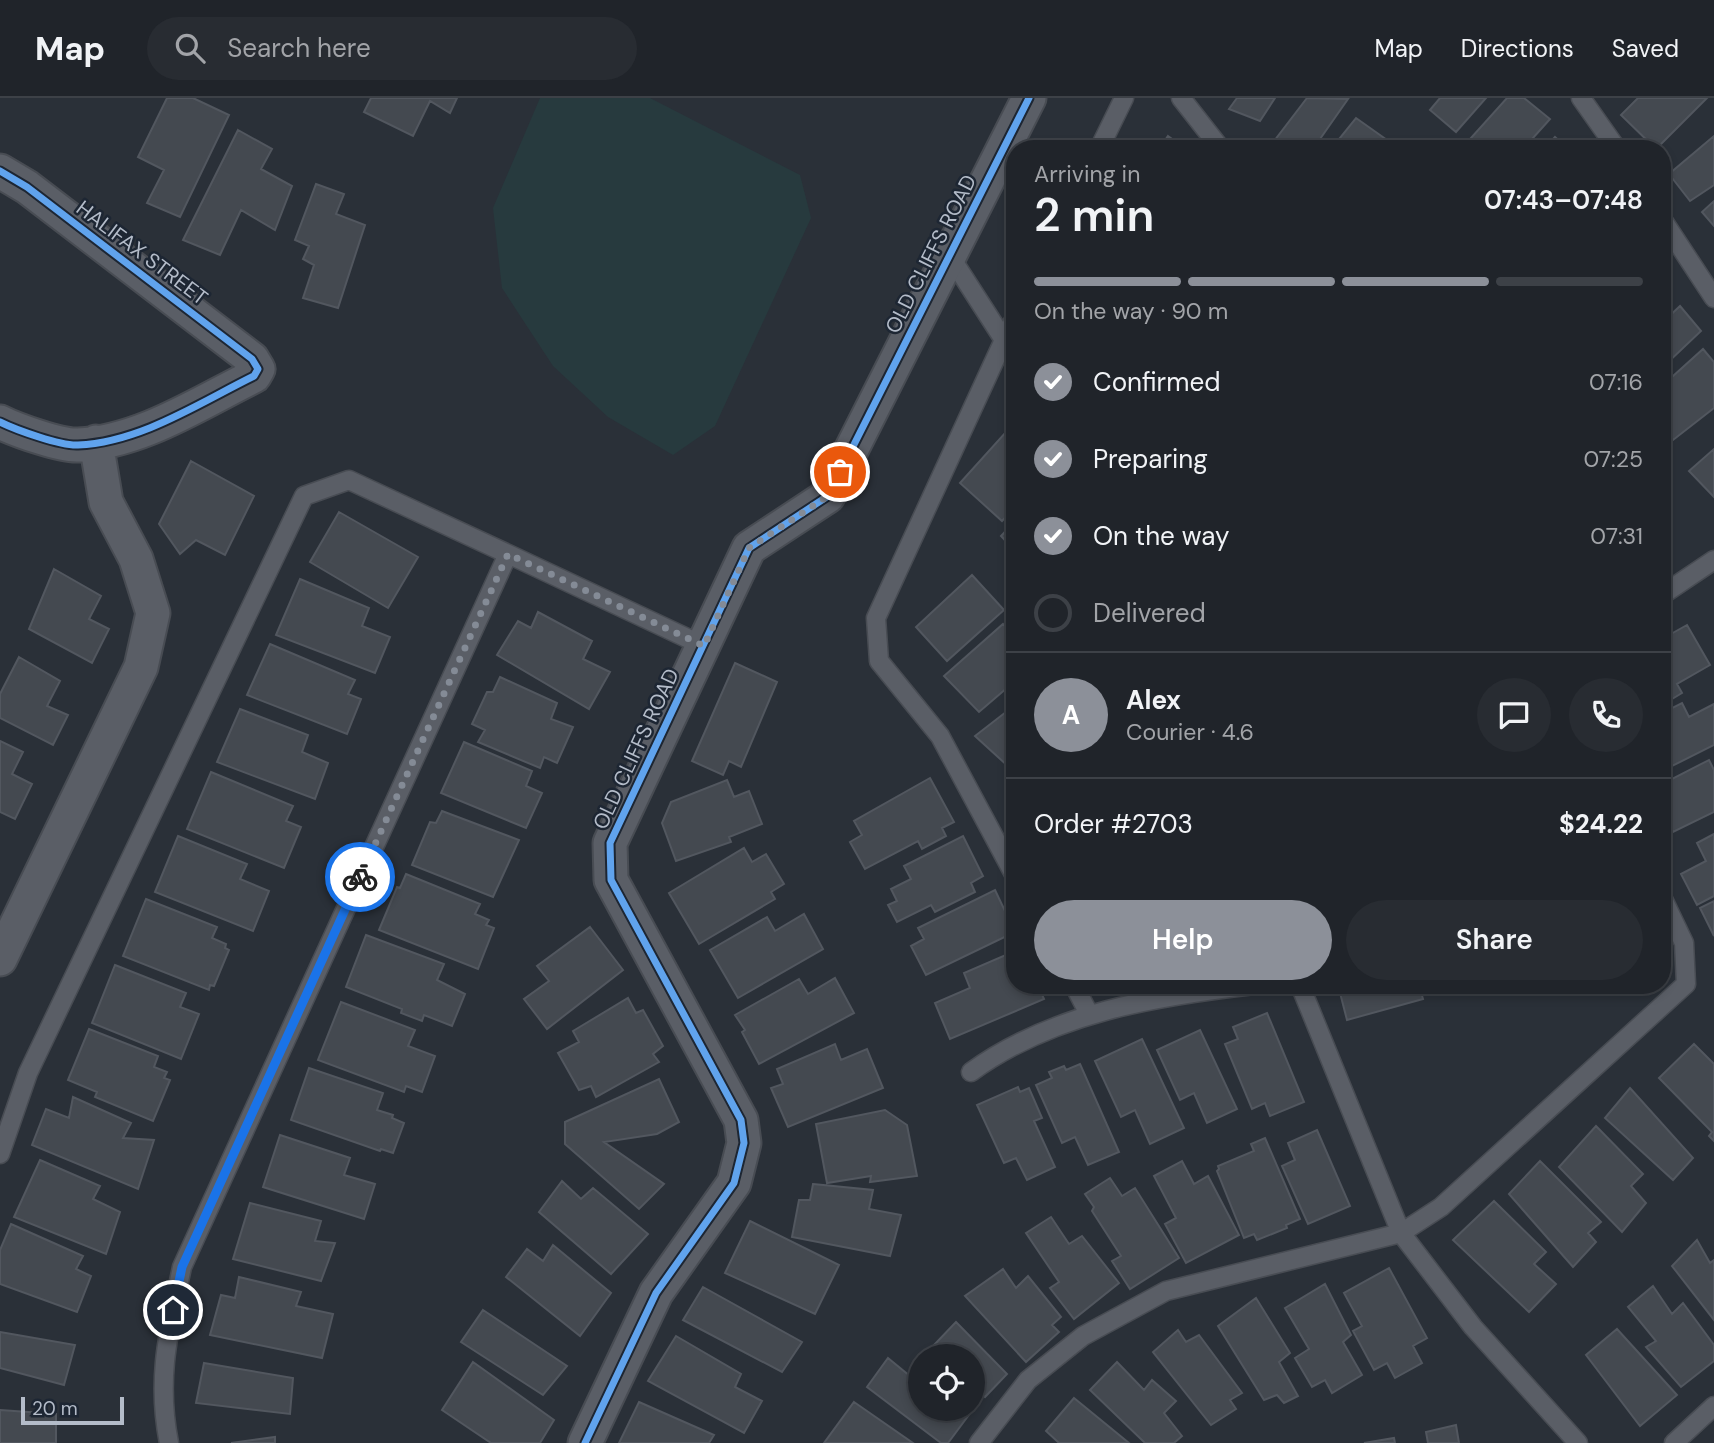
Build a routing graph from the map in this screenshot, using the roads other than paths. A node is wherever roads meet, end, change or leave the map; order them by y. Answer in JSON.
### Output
{"nodes":[{"id":1,"x":1028,"y":98,"type":"edge"},
{"id":2,"x":1124,"y":98,"type":"edge"},
{"id":3,"x":1181,"y":98,"type":"edge"},
{"id":4,"x":1581,"y":98,"type":"edge"},
{"id":5,"x":1007,"y":140,"type":"edge"},
{"id":6,"x":1103,"y":140,"type":"edge"},
{"id":7,"x":1214,"y":140,"type":"edge"},
{"id":8,"x":1611,"y":140,"type":"edge"},
{"id":9,"x":1006,"y":143,"type":"edge"},
{"id":10,"x":0,"y":172,"type":"edge"},
{"id":11,"x":1671,"y":233,"type":"edge"},
{"id":12,"x":950,"y":256,"type":"junction"},
{"id":13,"x":1714,"y":298,"type":"edge"},
{"id":14,"x":1006,"y":341,"type":"edge"},
{"id":15,"x":1006,"y":355,"type":"edge"},
{"id":16,"x":0,"y":422,"type":"edge"},
{"id":17,"x":96,"y":442,"type":"junction"},
{"id":18,"x":508,"y":554,"type":"junction"},
{"id":19,"x":1714,"y":560,"type":"edge"},
{"id":20,"x":1671,"y":589,"type":"edge"},
{"id":21,"x":704,"y":646,"type":"junction"},
{"id":22,"x":1006,"y":859,"type":"edge"},
{"id":23,"x":1671,"y":916,"type":"edge"},
{"id":24,"x":3,"y":947,"type":"edge"},
{"id":25,"x":1079,"y":994,"type":"edge"},
{"id":26,"x":1178,"y":994,"type":"edge"},
{"id":27,"x":1304,"y":994,"type":"edge"},
{"id":28,"x":1089,"y":1014,"type":"junction"},
{"id":29,"x":971,"y":1072,"type":"dead end"},
{"id":30,"x":0,"y":1154,"type":"edge"},
{"id":31,"x":1401,"y":1233,"type":"junction"},
{"id":32,"x":1714,"y":1406,"type":"edge"},
{"id":33,"x":169,"y":1443,"type":"edge"},
{"id":34,"x":585,"y":1443,"type":"edge"},
{"id":35,"x":979,"y":1443,"type":"edge"},
{"id":36,"x":1578,"y":1443,"type":"edge"},
{"id":37,"x":1674,"y":1443,"type":"edge"}],
"edges":[{"from":1,"to":5,"type":"street","name":"OLD CLIFFS ROAD"},
{"from":2,"to":6,"type":"lane"},
{"from":3,"to":7,"type":"lane"},
{"from":4,"to":8,"type":"lane"},
{"from":9,"to":12,"type":"street","name":"OLD CLIFFS ROAD"},
{"from":10,"to":17,"type":"street","name":"HALIFAX STREET"},
{"from":11,"to":13,"type":"lane"},
{"from":12,"to":14,"type":"lane"},
{"from":12,"to":21,"type":"street","name":"OLD CLIFFS ROAD"},
{"from":15,"to":22,"type":"lane"},
{"from":16,"to":17,"type":"street"},
{"from":17,"to":24,"type":"street"},
{"from":18,"to":21,"type":"lane"},
{"from":18,"to":30,"type":"lane"},
{"from":18,"to":33,"type":"lane"},
{"from":19,"to":20,"type":"lane"},
{"from":21,"to":34,"type":"street","name":"OLD CLIFFS ROAD"},
{"from":23,"to":31,"type":"lane"},
{"from":25,"to":28,"type":"lane"},
{"from":26,"to":28,"type":"lane"},
{"from":27,"to":31,"type":"lane"},
{"from":28,"to":29,"type":"lane"},
{"from":31,"to":35,"type":"lane"},
{"from":31,"to":36,"type":"lane"},
{"from":32,"to":37,"type":"lane"}]}
